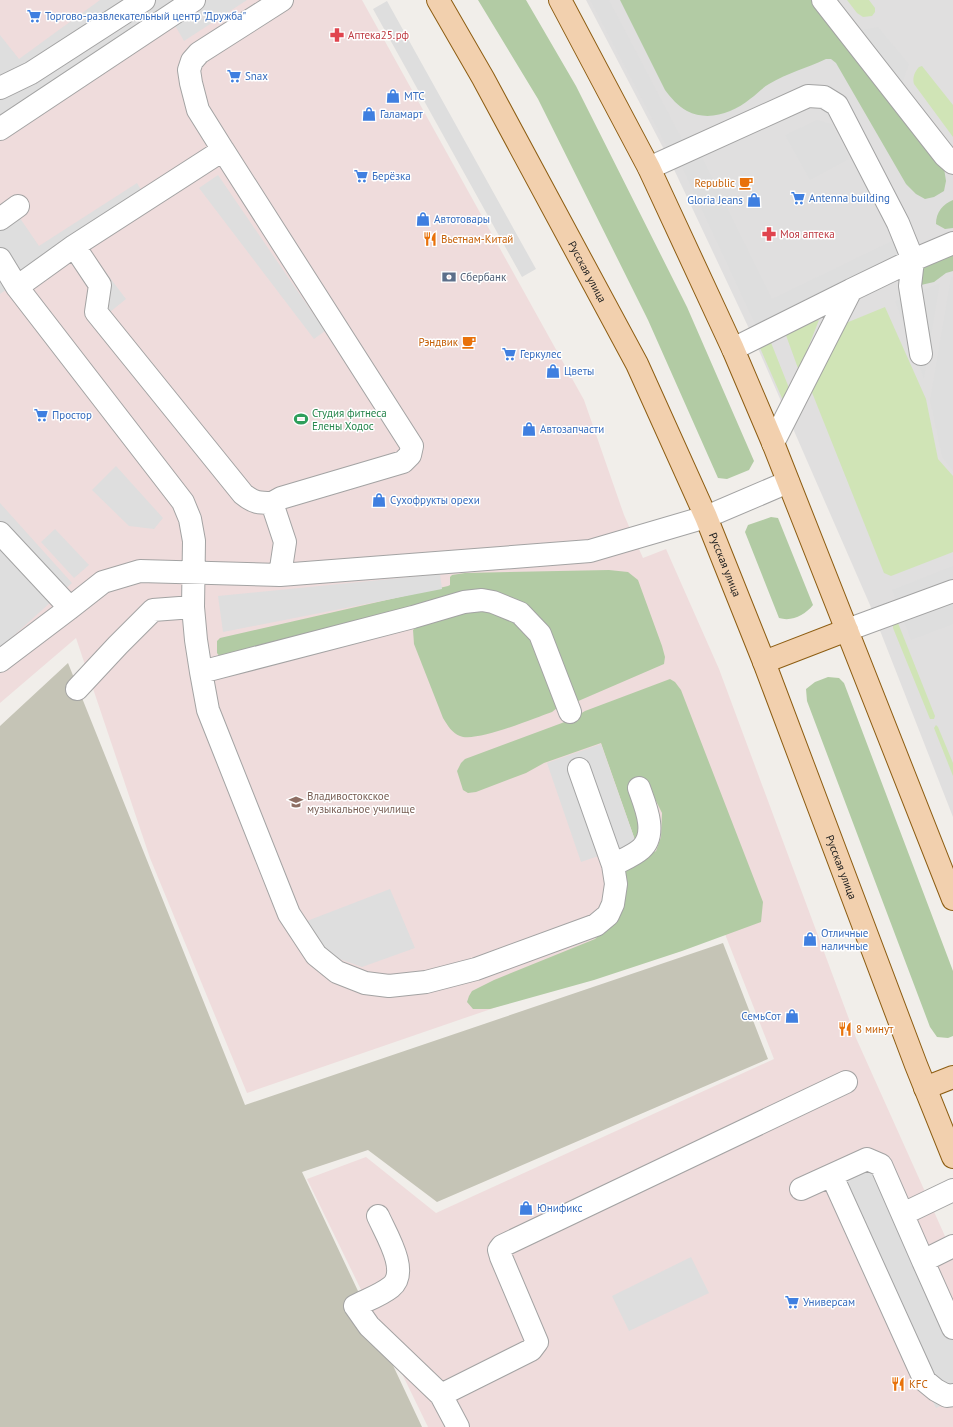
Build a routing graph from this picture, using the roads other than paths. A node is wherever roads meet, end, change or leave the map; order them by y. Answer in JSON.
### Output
{"nodes":[{"id":1,"x":144,"y":0,"type":"edge"},
{"id":2,"x":194,"y":0,"type":"edge"},
{"id":3,"x":282,"y":0,"type":"edge"},
{"id":4,"x":438,"y":0,"type":"edge"},
{"id":5,"x":560,"y":0,"type":"edge"},
{"id":6,"x":823,"y":0,"type":"edge"},
{"id":7,"x":0,"y":88,"type":"edge"},
{"id":8,"x":0,"y":129,"type":"edge"},
{"id":9,"x":223,"y":150,"type":"junction"},
{"id":10,"x":953,"y":163,"type":"edge"},
{"id":11,"x":649,"y":168,"type":"junction"},
{"id":12,"x":18,"y":206,"type":"dead end"},
{"id":13,"x":0,"y":219,"type":"edge"},
{"id":14,"x":953,"y":243,"type":"edge"},
{"id":15,"x":74,"y":246,"type":"junction"},
{"id":16,"x":0,"y":259,"type":"edge"},
{"id":17,"x":913,"y":260,"type":"junction"},
{"id":18,"x":17,"y":287,"type":"junction"},
{"id":19,"x":852,"y":290,"type":"junction"},
{"id":20,"x":733,"y":349,"type":"junction"},
{"id":21,"x":921,"y":354,"type":"dead end"},
{"id":22,"x":773,"y":443,"type":"junction"},
{"id":23,"x":788,"y":482,"type":"junction"},
{"id":24,"x":272,"y":503,"type":"junction"},
{"id":25,"x":706,"y":517,"type":"junction"},
{"id":26,"x":0,"y":533,"type":"edge"},
{"id":27,"x":193,"y":573,"type":"junction"},
{"id":28,"x":280,"y":575,"type":"junction"},
{"id":29,"x":953,"y":591,"type":"edge"},
{"id":30,"x":193,"y":607,"type":"junction"},
{"id":31,"x":70,"y":608,"type":"junction"},
{"id":32,"x":848,"y":630,"type":"junction"},
{"id":33,"x":0,"y":661,"type":"edge"},
{"id":34,"x":764,"y":662,"type":"junction"},
{"id":35,"x":201,"y":672,"type":"junction"},
{"id":36,"x":77,"y":689,"type":"dead end"},
{"id":37,"x":570,"y":712,"type":"dead end"},
{"id":38,"x":579,"y":770,"type":"dead end"},
{"id":39,"x":639,"y":788,"type":"dead end"},
{"id":40,"x":614,"y":865,"type":"junction"},
{"id":41,"x":948,"y":873,"type":"edge"},
{"id":42,"x":953,"y":899,"type":"edge"},
{"id":43,"x":953,"y":1076,"type":"edge"},
{"id":44,"x":846,"y":1082,"type":"dead end"},
{"id":45,"x":925,"y":1088,"type":"junction"},
{"id":46,"x":953,"y":1157,"type":"edge"},
{"id":47,"x":832,"y":1176,"type":"junction"},
{"id":48,"x":801,"y":1189,"type":"dead end"},
{"id":49,"x":953,"y":1190,"type":"edge"},
{"id":50,"x":903,"y":1214,"type":"junction"},
{"id":51,"x":378,"y":1216,"type":"dead end"},
{"id":52,"x":953,"y":1246,"type":"edge"},
{"id":53,"x":923,"y":1261,"type":"junction"},
{"id":54,"x":953,"y":1328,"type":"edge"},
{"id":55,"x":441,"y":1395,"type":"junction"},
{"id":56,"x":953,"y":1395,"type":"edge"},
{"id":57,"x":458,"y":1427,"type":"edge"}],
"edges":[{"from":1,"to":7,"type":"street"},
{"from":2,"to":8,"type":"street"},
{"from":3,"to":9,"type":"street"},
{"from":4,"to":25,"type":"main road","name":"Русская улица"},
{"from":5,"to":11,"type":"main road"},
{"from":6,"to":10,"type":"street"},
{"from":9,"to":15,"type":"street"},
{"from":9,"to":24,"type":"street"},
{"from":11,"to":17,"type":"street"},
{"from":11,"to":20,"type":"main road"},
{"from":12,"to":13,"type":"street"},
{"from":14,"to":17,"type":"street"},
{"from":15,"to":18,"type":"street"},
{"from":15,"to":24,"type":"street"},
{"from":16,"to":18,"type":"street"},
{"from":17,"to":19,"type":"street"},
{"from":17,"to":21,"type":"street"},
{"from":18,"to":27,"type":"street"},
{"from":19,"to":20,"type":"street"},
{"from":19,"to":22,"type":"street"},
{"from":20,"to":22,"type":"main road"},
{"from":22,"to":23,"type":"main road"},
{"from":23,"to":25,"type":"street"},
{"from":23,"to":32,"type":"main road"},
{"from":24,"to":28,"type":"street"},
{"from":25,"to":28,"type":"street"},
{"from":25,"to":34,"type":"main road","name":"Русская улица"},
{"from":26,"to":31,"type":"street"},
{"from":27,"to":28,"type":"street"},
{"from":27,"to":30,"type":"street"},
{"from":27,"to":31,"type":"street"},
{"from":29,"to":32,"type":"street"},
{"from":30,"to":35,"type":"street"},
{"from":30,"to":36,"type":"street"},
{"from":31,"to":33,"type":"street"},
{"from":32,"to":34,"type":"main road"},
{"from":32,"to":41,"type":"main road"},
{"from":34,"to":45,"type":"main road","name":"Русская улица"},
{"from":35,"to":37,"type":"street"},
{"from":35,"to":40,"type":"street"},
{"from":38,"to":40,"type":"street"},
{"from":39,"to":40,"type":"street"},
{"from":41,"to":42,"type":"main road"},
{"from":43,"to":45,"type":"main road"},
{"from":44,"to":55,"type":"street"},
{"from":45,"to":46,"type":"main road","name":"Русская улица"},
{"from":47,"to":48,"type":"street"},
{"from":47,"to":50,"type":"street"},
{"from":47,"to":56,"type":"street"},
{"from":49,"to":50,"type":"street"},
{"from":50,"to":53,"type":"street"},
{"from":51,"to":55,"type":"street"},
{"from":52,"to":53,"type":"street"},
{"from":53,"to":54,"type":"street"},
{"from":55,"to":57,"type":"street"}]}
